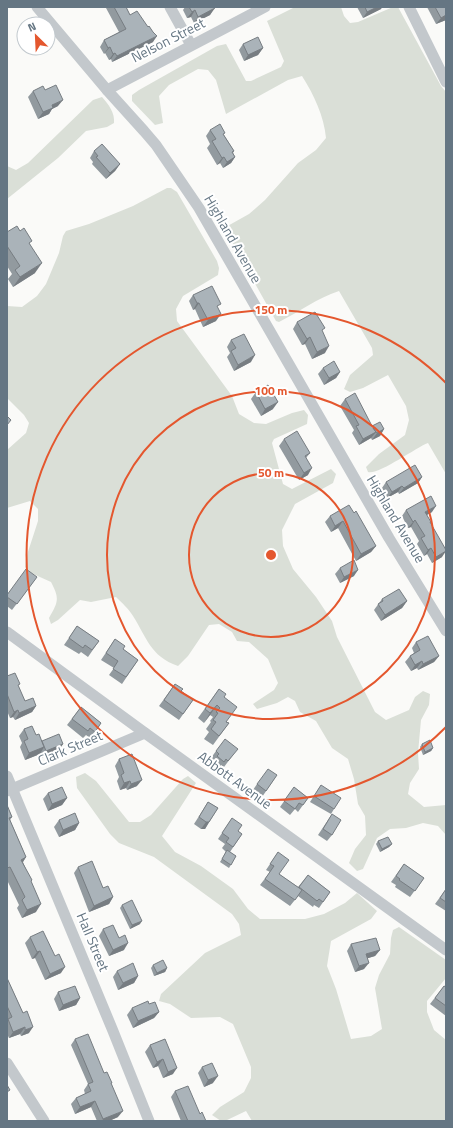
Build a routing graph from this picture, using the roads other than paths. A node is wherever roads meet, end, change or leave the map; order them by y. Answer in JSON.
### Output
{"nodes":[{"id":1,"x":37,"y":7,"type":"edge"},
{"id":2,"x":170,"y":7,"type":"edge"},
{"id":3,"x":265,"y":7,"type":"edge"},
{"id":4,"x":409,"y":7,"type":"edge"},
{"id":5,"x":191,"y":45,"type":"junction"},
{"id":6,"x":446,"y":82,"type":"edge"},
{"id":7,"x":107,"y":90,"type":"junction"},
{"id":8,"x":446,"y":631,"type":"edge"},
{"id":9,"x":7,"y":632,"type":"edge"},
{"id":10,"x":145,"y":733,"type":"junction"},
{"id":11,"x":7,"y":776,"type":"edge"},
{"id":12,"x":10,"y":790,"type":"edge"},
{"id":13,"x":446,"y":950,"type":"edge"},
{"id":14,"x":7,"y":1063,"type":"edge"},
{"id":15,"x":44,"y":1121,"type":"edge"},
{"id":16,"x":148,"y":1121,"type":"edge"}],
"edges":[{"from":1,"to":7,"type":"street","name":"Highland Avenue"},
{"from":2,"to":5,"type":"street"},
{"from":3,"to":5,"type":"street","name":"Nelson Street"},
{"from":4,"to":6,"type":"street"},
{"from":5,"to":7,"type":"street","name":"Nelson Street"},
{"from":7,"to":8,"type":"street","name":"Highland Avenue"},
{"from":9,"to":10,"type":"street","name":"Abbott Avenue"},
{"from":10,"to":12,"type":"street","name":"Clark Street"},
{"from":10,"to":13,"type":"street","name":"Abbott Avenue"},
{"from":11,"to":12,"type":"street","name":"Hall Street"},
{"from":12,"to":16,"type":"street","name":"Hall Street"},
{"from":14,"to":15,"type":"street"}]}
